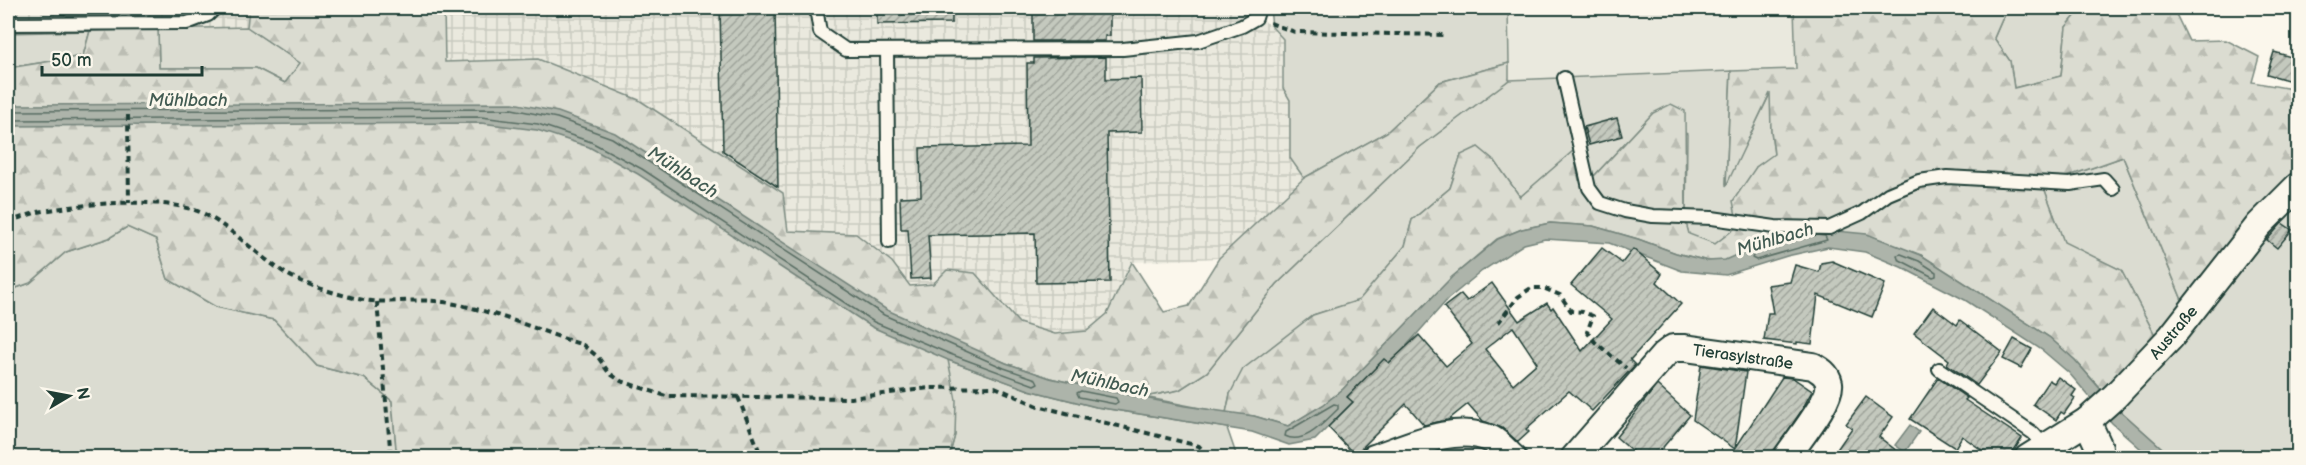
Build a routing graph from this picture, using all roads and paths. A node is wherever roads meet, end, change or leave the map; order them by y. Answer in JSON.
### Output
{"nodes":[{"id":1,"x":8,"y":8,"type":"edge"},
{"id":2,"x":215,"y":8,"type":"edge"},
{"id":3,"x":816,"y":8,"type":"edge"},
{"id":4,"x":1257,"y":13,"type":"edge"},
{"id":5,"x":1445,"y":35,"type":"dead end"},
{"id":6,"x":887,"y":50,"type":"junction"},
{"id":7,"x":1564,"y":78,"type":"dead end"},
{"id":8,"x":128,"y":115,"type":"dead end"},
{"id":9,"x":2298,"y":186,"type":"edge"},
{"id":10,"x":2113,"y":189,"type":"dead end"},
{"id":11,"x":129,"y":203,"type":"junction"},
{"id":12,"x":8,"y":222,"type":"edge"},
{"id":13,"x":889,"y":242,"type":"dead end"},
{"id":14,"x":377,"y":302,"type":"junction"},
{"id":15,"x":1498,"y":323,"type":"dead end"},
{"id":16,"x":1939,"y":369,"type":"dead end"},
{"id":17,"x":1640,"y":380,"type":"junction"},
{"id":18,"x":738,"y":397,"type":"junction"},
{"id":19,"x":2100,"y":410,"type":"junction"},
{"id":20,"x":2037,"y":452,"type":"edge"},
{"id":21,"x":391,"y":458,"type":"edge"},
{"id":22,"x":762,"y":458,"type":"edge"},
{"id":23,"x":1210,"y":458,"type":"edge"},
{"id":24,"x":1374,"y":458,"type":"edge"},
{"id":25,"x":1513,"y":458,"type":"edge"},
{"id":26,"x":1574,"y":458,"type":"edge"},
{"id":27,"x":1786,"y":458,"type":"edge"},
{"id":28,"x":2098,"y":458,"type":"edge"}],
"edges":[{"from":1,"to":2,"type":"lane"},
{"from":3,"to":6,"type":"lane"},
{"from":4,"to":5,"type":"path"},
{"from":4,"to":6,"type":"lane"},
{"from":6,"to":13,"type":"lane"},
{"from":7,"to":10,"type":"lane"},
{"from":8,"to":11,"type":"path"},
{"from":9,"to":19,"type":"street","name":"Austraße"},
{"from":11,"to":12,"type":"path"},
{"from":11,"to":14,"type":"path"},
{"from":14,"to":18,"type":"path"},
{"from":14,"to":21,"type":"path"},
{"from":15,"to":17,"type":"path"},
{"from":16,"to":20,"type":"lane"},
{"from":17,"to":26,"type":"street","name":"Tierasylstraße"},
{"from":17,"to":27,"type":"street","name":"Tierasylstraße"},
{"from":18,"to":22,"type":"path"},
{"from":18,"to":23,"type":"path"},
{"from":19,"to":20,"type":"street","name":"Austraße"},
{"from":19,"to":28,"type":"street"},
{"from":24,"to":25,"type":"street"}]}
